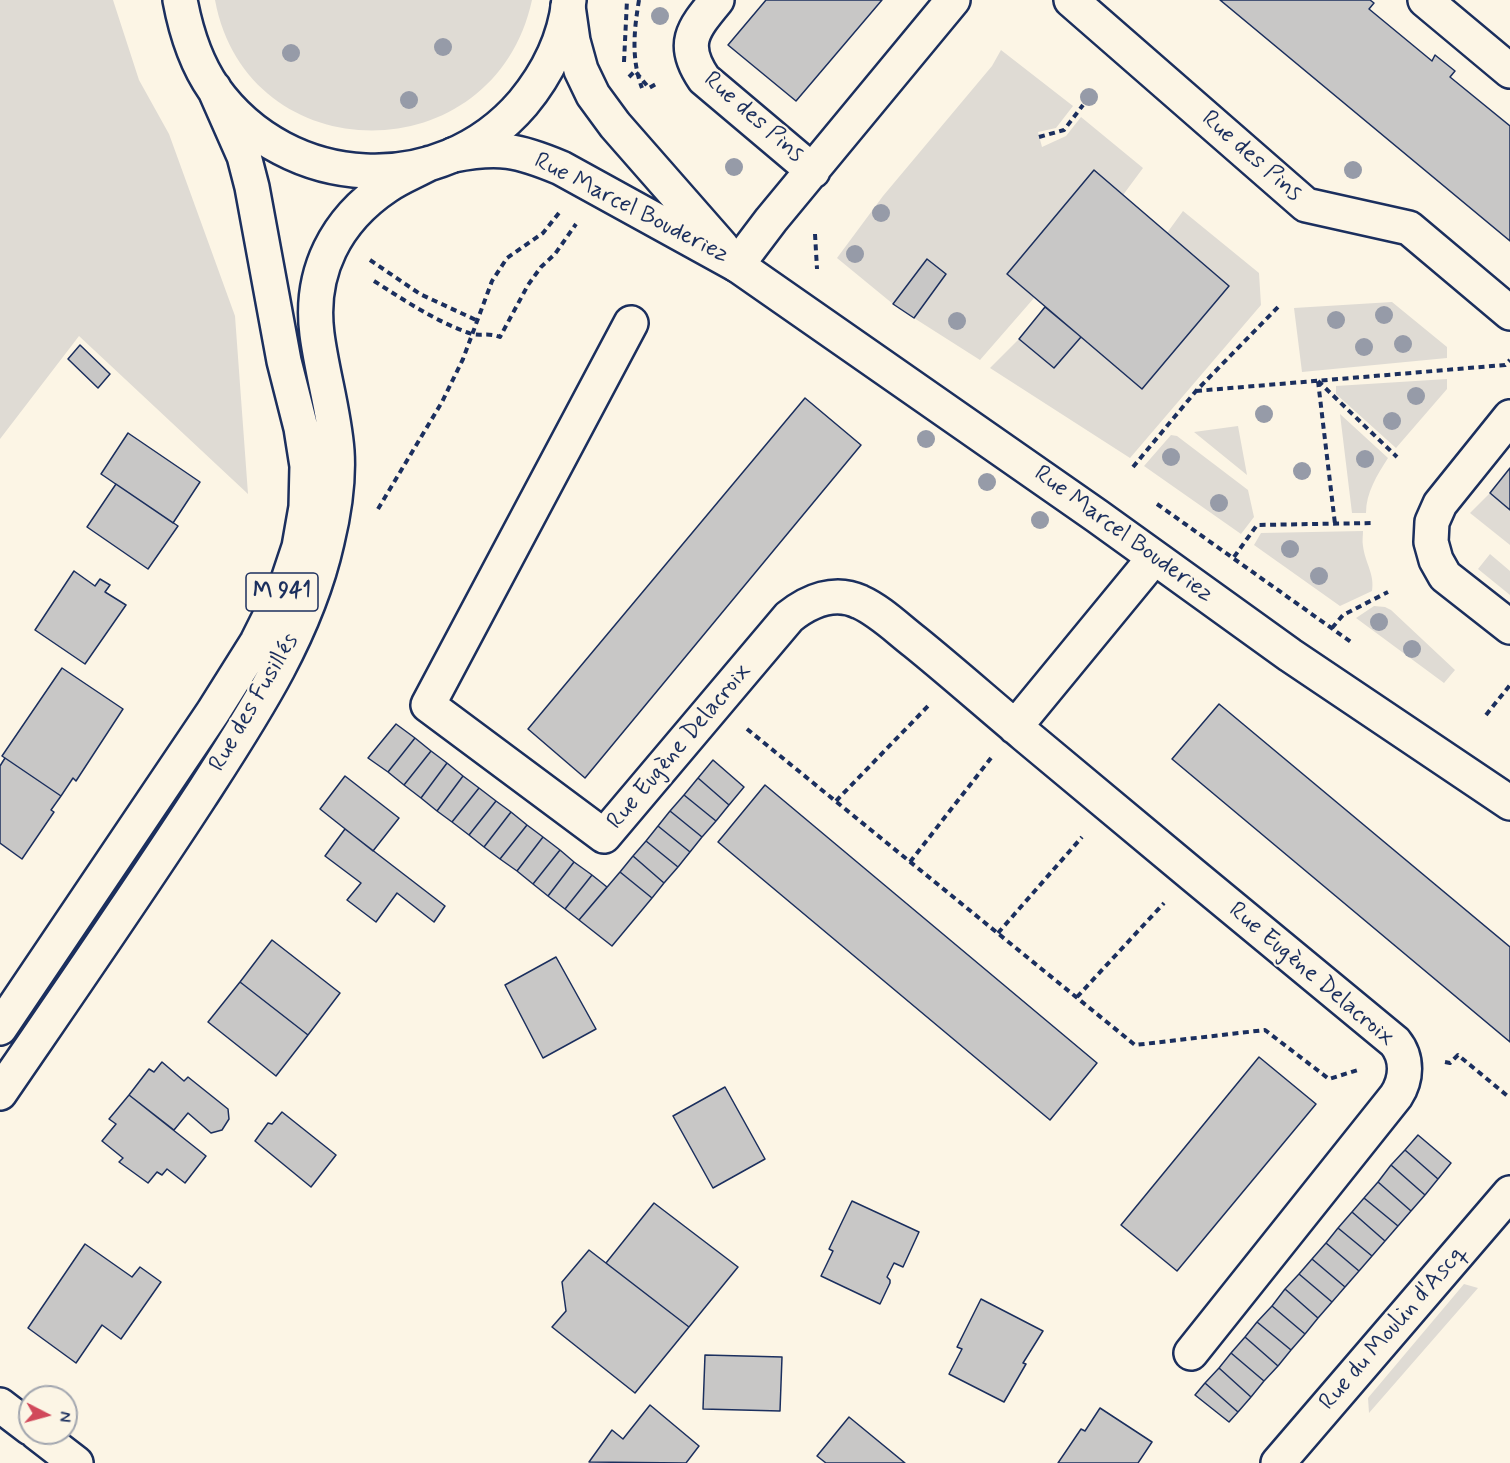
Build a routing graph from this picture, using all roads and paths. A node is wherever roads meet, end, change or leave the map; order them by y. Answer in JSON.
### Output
{"nodes":[{"id":1,"x":180,"y":0,"type":"edge"},
{"id":2,"x":627,"y":0,"type":"edge"},
{"id":3,"x":639,"y":0,"type":"edge"},
{"id":4,"x":717,"y":0,"type":"edge"},
{"id":5,"x":953,"y":0,"type":"edge"},
{"id":6,"x":1071,"y":0,"type":"edge"},
{"id":7,"x":1425,"y":0,"type":"edge"},
{"id":8,"x":568,"y":3,"type":"edge"},
{"id":9,"x":635,"y":71,"type":"junction"},
{"id":10,"x":1510,"y":71,"type":"edge"},
{"id":11,"x":659,"y":82,"type":"dead end"},
{"id":12,"x":214,"y":88,"type":"junction"},
{"id":13,"x":643,"y":92,"type":"dead end"},
{"id":14,"x":1083,"y":105,"type":"dead end"},
{"id":15,"x":1040,"y":137,"type":"dead end"},
{"id":16,"x":442,"y":159,"type":"junction"},
{"id":17,"x":813,"y":171,"type":"junction"},
{"id":18,"x":565,"y":204,"type":"dead end"},
{"id":19,"x":578,"y":220,"type":"dead end"},
{"id":20,"x":815,"y":231,"type":"dead end"},
{"id":21,"x":377,"y":264,"type":"dead end"},
{"id":22,"x":737,"y":265,"type":"junction"},
{"id":23,"x":818,"y":274,"type":"dead end"},
{"id":24,"x":374,"y":281,"type":"dead end"},
{"id":25,"x":1279,"y":306,"type":"dead end"},
{"id":26,"x":1510,"y":313,"type":"edge"},
{"id":27,"x":631,"y":323,"type":"dead end"},
{"id":28,"x":1510,"y":360,"type":"edge"},
{"id":29,"x":1318,"y":381,"type":"junction"},
{"id":30,"x":1196,"y":390,"type":"junction"},
{"id":31,"x":1510,"y":417,"type":"edge"},
{"id":32,"x":1397,"y":457,"type":"dead end"},
{"id":33,"x":1133,"y":467,"type":"dead end"},
{"id":34,"x":1372,"y":523,"type":"dead end"},
{"id":35,"x":1335,"y":524,"type":"junction"},
{"id":36,"x":1154,"y":558,"type":"junction"},
{"id":37,"x":1233,"y":558,"type":"dead end"},
{"id":38,"x":1388,"y":592,"type":"dead end"},
{"id":39,"x":1510,"y":627,"type":"edge"},
{"id":40,"x":1332,"y":628,"type":"dead end"},
{"id":41,"x":954,"y":674,"type":"junction"},
{"id":42,"x":1510,"y":684,"type":"edge"},
{"id":43,"x":716,"y":704,"type":"junction"},
{"id":44,"x":1486,"y":715,"type":"dead end"},
{"id":45,"x":1015,"y":727,"type":"junction"},
{"id":46,"x":836,"y":801,"type":"junction"},
{"id":47,"x":1510,"y":803,"type":"edge"},
{"id":48,"x":1110,"y":806,"type":"junction"},
{"id":49,"x":910,"y":862,"type":"junction"},
{"id":50,"x":1191,"y":873,"type":"junction"},
{"id":51,"x":998,"y":933,"type":"junction"},
{"id":52,"x":1077,"y":997,"type":"junction"},
{"id":53,"x":0,"y":1028,"type":"edge"},
{"id":54,"x":1403,"y":1057,"type":"junction"},
{"id":55,"x":0,"y":1094,"type":"edge"},
{"id":56,"x":1510,"y":1098,"type":"edge"},
{"id":57,"x":1510,"y":1192,"type":"edge"},
{"id":58,"x":1191,"y":1353,"type":"dead end"},
{"id":59,"x":0,"y":1404,"type":"edge"},
{"id":60,"x":18,"y":1418,"type":"edge"},
{"id":61,"x":53,"y":1445,"type":"edge"},
{"id":62,"x":76,"y":1463,"type":"edge"},
{"id":63,"x":1278,"y":1463,"type":"edge"}],
"edges":[{"from":1,"to":12,"type":"street"},
{"from":2,"to":9,"type":"path"},
{"from":3,"to":9,"type":"path"},
{"from":4,"to":17,"type":"street","name":"Rue des Pins"},
{"from":5,"to":17,"type":"street","name":"Rue des Pins"},
{"from":6,"to":26,"type":"street","name":"Rue des Pins"},
{"from":7,"to":10,"type":"street"},
{"from":8,"to":16,"type":"street"},
{"from":8,"to":22,"type":"street","name":"Rue Marcel Bouderiez"},
{"from":9,"to":11,"type":"path"},
{"from":9,"to":13,"type":"path"},
{"from":12,"to":16,"type":"street"},
{"from":12,"to":53,"type":"street","name":"Rue des Fusillés","number":"M 941"},
{"from":14,"to":15,"type":"path"},
{"from":16,"to":22,"type":"street","name":"Rue Marcel Bouderiez"},
{"from":16,"to":55,"type":"street","name":"Rue des Fusillés","number":"M 941"},
{"from":17,"to":22,"type":"street","name":"Rue des Pins"},
{"from":18,"to":21,"type":"path"},
{"from":19,"to":24,"type":"path"},
{"from":20,"to":23,"type":"path"},
{"from":22,"to":36,"type":"street","name":"Rue Marcel Bouderiez"},
{"from":25,"to":30,"type":"path"},
{"from":27,"to":43,"type":"street","name":"Rue Eugène Delacroix"},
{"from":28,"to":29,"type":"path"},
{"from":29,"to":30,"type":"path"},
{"from":29,"to":32,"type":"path"},
{"from":29,"to":35,"type":"path"},
{"from":30,"to":33,"type":"path"},
{"from":31,"to":39,"type":"street"},
{"from":34,"to":35,"type":"path"},
{"from":35,"to":37,"type":"path"},
{"from":36,"to":45,"type":"street"},
{"from":36,"to":47,"type":"street","name":"Rue Marcel Bouderiez"},
{"from":38,"to":40,"type":"path"},
{"from":41,"to":43,"type":"street","name":"Rue Eugène Delacroix"},
{"from":41,"to":45,"type":"street","name":"Rue Eugène Delacroix"},
{"from":41,"to":46,"type":"path"},
{"from":42,"to":44,"type":"path"},
{"from":43,"to":46,"type":"path"},
{"from":45,"to":48,"type":"street","name":"Rue Eugène Delacroix"},
{"from":45,"to":49,"type":"path"},
{"from":46,"to":49,"type":"path"},
{"from":48,"to":50,"type":"street","name":"Rue Eugène Delacroix"},
{"from":48,"to":51,"type":"path"},
{"from":49,"to":51,"type":"path"},
{"from":50,"to":52,"type":"path"},
{"from":50,"to":54,"type":"street","name":"Rue Eugène Delacroix"},
{"from":51,"to":52,"type":"path"},
{"from":52,"to":54,"type":"path"},
{"from":54,"to":56,"type":"path"},
{"from":54,"to":58,"type":"street","name":"Rue Eugène Delacroix"},
{"from":57,"to":63,"type":"street","name":"Rue du Moulin d'Ascq"},
{"from":59,"to":60,"type":"street"},
{"from":61,"to":62,"type":"street"}]}
